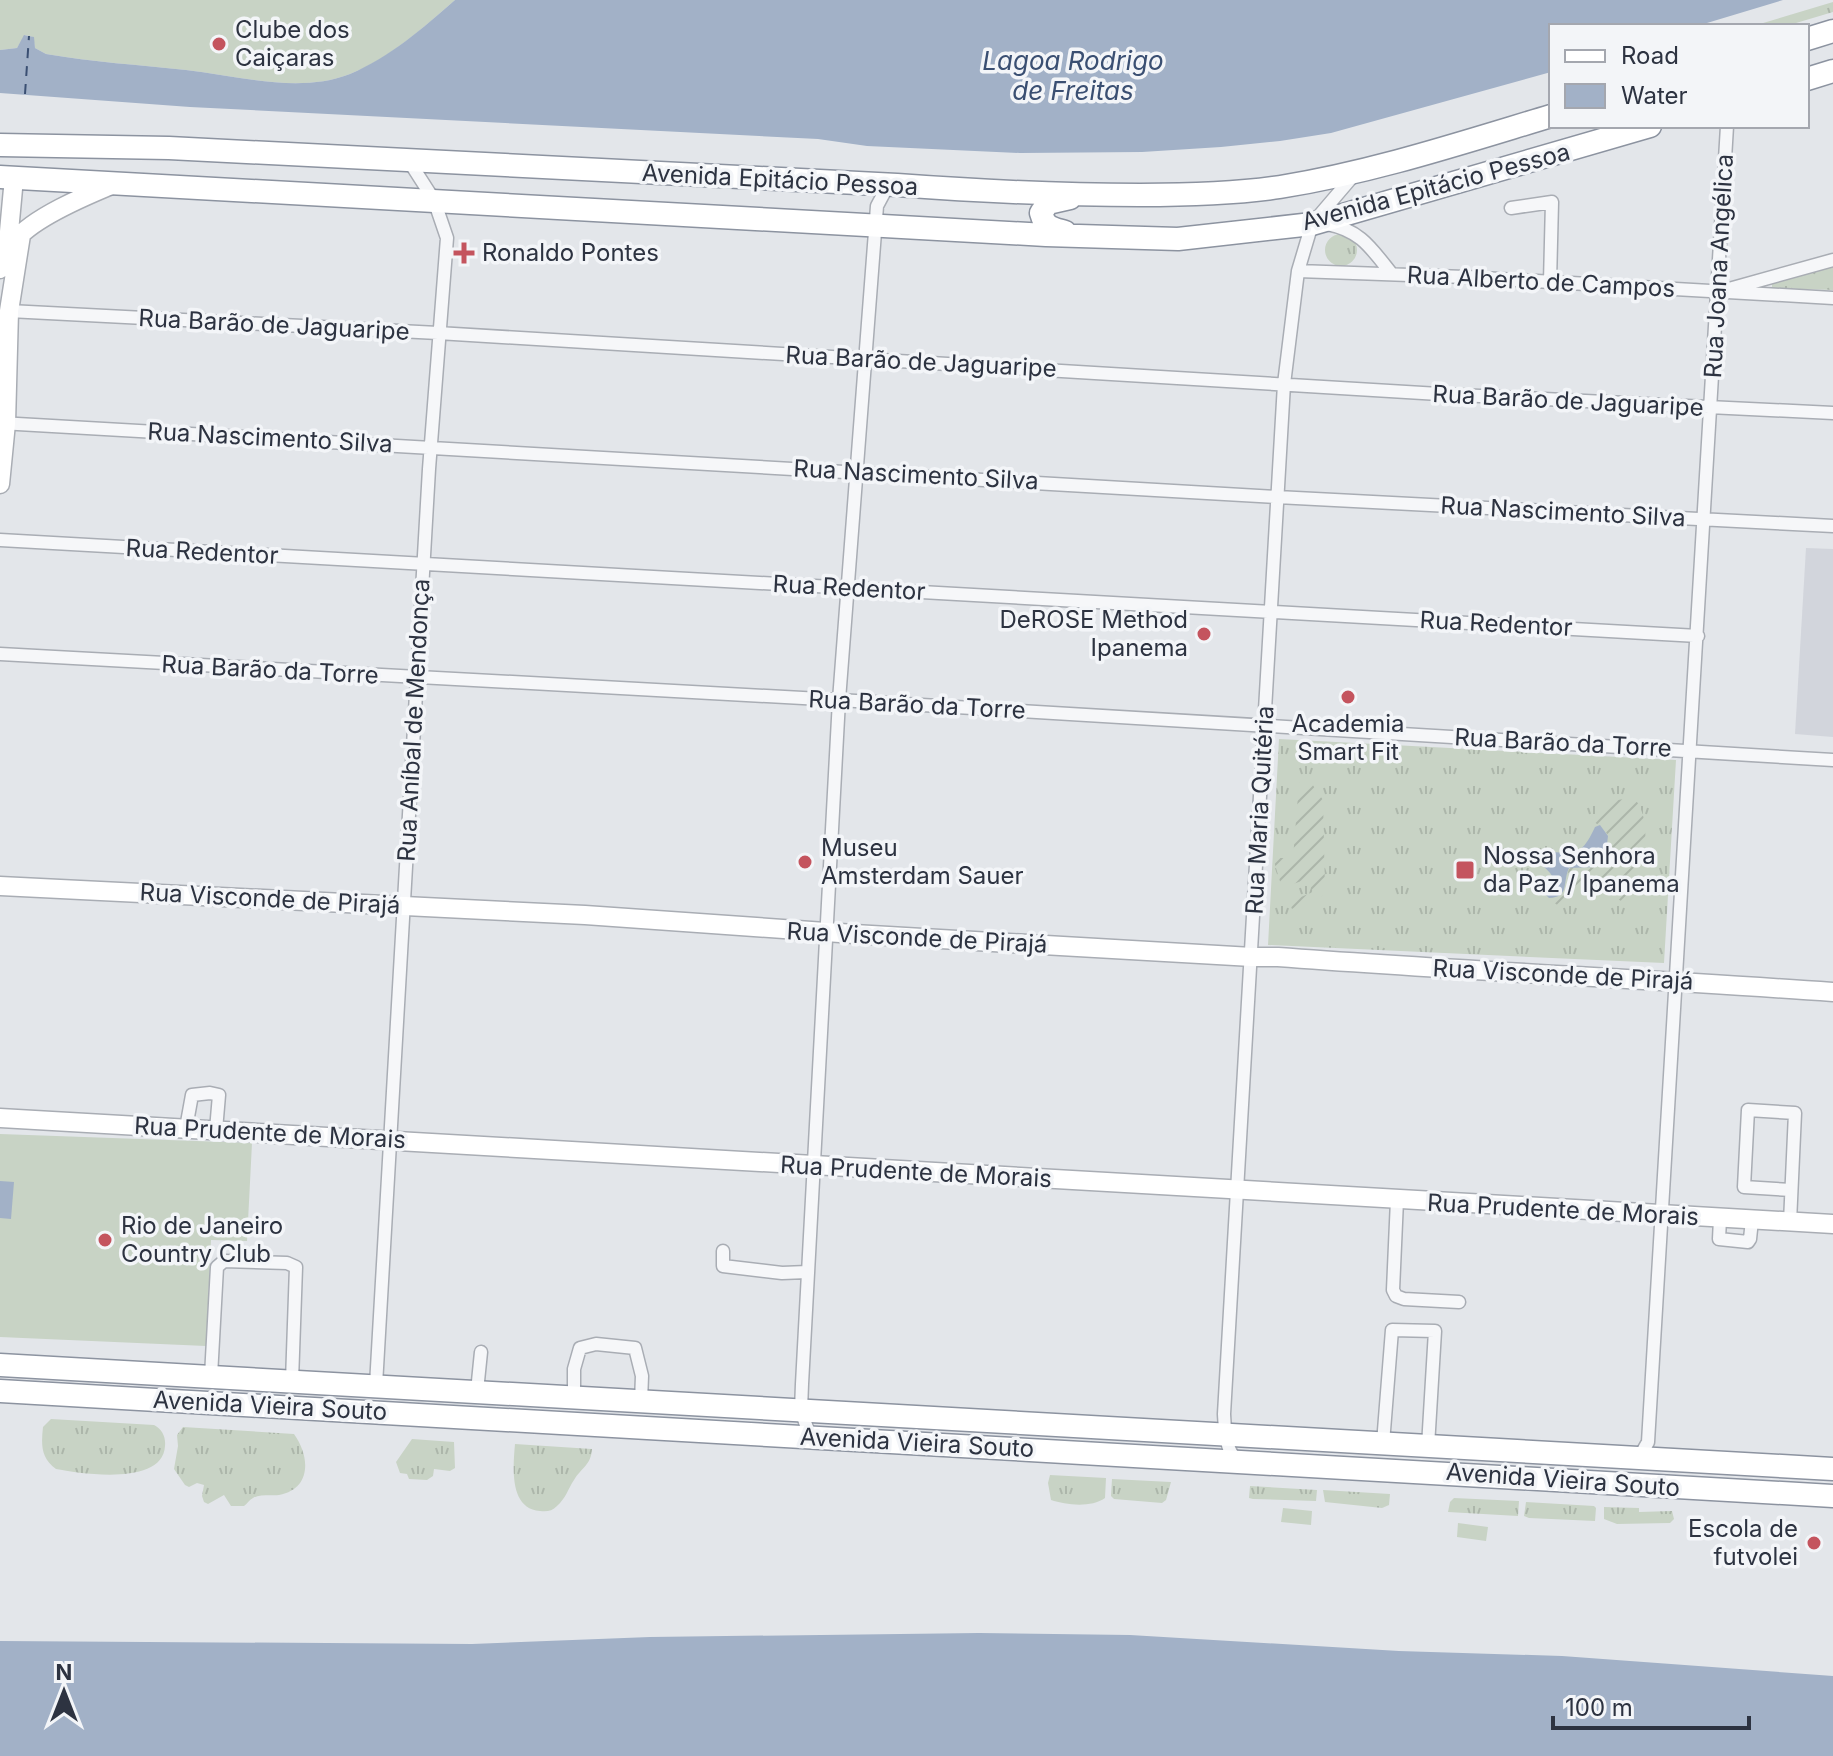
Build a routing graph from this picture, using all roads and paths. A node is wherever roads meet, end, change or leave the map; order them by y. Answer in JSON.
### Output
{"nodes":[{"id":1,"x":1833,"y":31,"type":"edge"},
{"id":2,"x":1809,"y":38,"type":"edge"},
{"id":3,"x":1833,"y":71,"type":"edge"},
{"id":4,"x":1809,"y":78,"type":"edge"},
{"id":5,"x":1549,"y":117,"type":"edge"},
{"id":6,"x":1520,"y":125,"type":"junction"},
{"id":7,"x":1550,"y":128,"type":"edge"},
{"id":8,"x":1643,"y":128,"type":"edge"},
{"id":9,"x":1727,"y":128,"type":"edge"},
{"id":10,"x":1590,"y":144,"type":"junction"},
{"id":11,"x":0,"y":145,"type":"edge"},
{"id":12,"x":0,"y":151,"type":"edge"},
{"id":13,"x":409,"y":161,"type":"junction"},
{"id":14,"x":1536,"y":161,"type":"junction"},
{"id":15,"x":1355,"y":174,"type":"junction"},
{"id":16,"x":7,"y":178,"type":"edge"},
{"id":17,"x":117,"y":183,"type":"junction"},
{"id":18,"x":897,"y":185,"type":"junction"},
{"id":19,"x":976,"y":191,"type":"junction"},
{"id":20,"x":1083,"y":195,"type":"junction"},
{"id":21,"x":434,"y":200,"type":"junction"},
{"id":22,"x":1511,"y":208,"type":"dead end"},
{"id":23,"x":1312,"y":224,"type":"junction"},
{"id":24,"x":875,"y":226,"type":"junction"},
{"id":25,"x":1005,"y":233,"type":"junction"},
{"id":26,"x":21,"y":235,"type":"junction"},
{"id":27,"x":1082,"y":237,"type":"junction"},
{"id":28,"x":1833,"y":260,"type":"edge"},
{"id":29,"x":4,"y":263,"type":"edge"},
{"id":30,"x":1298,"y":271,"type":"junction"},
{"id":31,"x":1391,"y":273,"type":"junction"},
{"id":32,"x":1783,"y":274,"type":"junction"},
{"id":33,"x":1550,"y":282,"type":"junction"},
{"id":34,"x":1718,"y":292,"type":"junction"},
{"id":35,"x":1784,"y":296,"type":"junction"},
{"id":36,"x":1833,"y":298,"type":"edge"},
{"id":37,"x":4,"y":308,"type":"edge"},
{"id":38,"x":438,"y":333,"type":"junction"},
{"id":39,"x":863,"y":358,"type":"junction"},
{"id":40,"x":1284,"y":384,"type":"junction"},
{"id":41,"x":1711,"y":408,"type":"junction"},
{"id":42,"x":1833,"y":413,"type":"edge"},
{"id":43,"x":3,"y":423,"type":"edge"},
{"id":44,"x":430,"y":448,"type":"junction"},
{"id":45,"x":856,"y":471,"type":"junction"},
{"id":46,"x":0,"y":484,"type":"edge"},
{"id":47,"x":1277,"y":497,"type":"junction"},
{"id":48,"x":1703,"y":519,"type":"junction"},
{"id":49,"x":1833,"y":526,"type":"edge"},
{"id":50,"x":0,"y":540,"type":"edge"},
{"id":51,"x":423,"y":564,"type":"junction"},
{"id":52,"x":848,"y":588,"type":"junction"},
{"id":53,"x":1271,"y":612,"type":"junction"},
{"id":54,"x":1698,"y":636,"type":"junction"},
{"id":55,"x":0,"y":654,"type":"edge"},
{"id":56,"x":417,"y":678,"type":"junction"},
{"id":57,"x":839,"y":700,"type":"junction"},
{"id":58,"x":1264,"y":726,"type":"junction"},
{"id":59,"x":1691,"y":751,"type":"junction"},
{"id":60,"x":1833,"y":760,"type":"edge"},
{"id":61,"x":0,"y":886,"type":"edge"},
{"id":62,"x":404,"y":906,"type":"junction"},
{"id":63,"x":826,"y":932,"type":"junction"},
{"id":64,"x":1252,"y":957,"type":"junction"},
{"id":65,"x":1675,"y":981,"type":"junction"},
{"id":66,"x":1833,"y":992,"type":"edge"},
{"id":67,"x":0,"y":1118,"type":"edge"},
{"id":68,"x":186,"y":1128,"type":"junction"},
{"id":69,"x":216,"y":1130,"type":"junction"},
{"id":70,"x":391,"y":1140,"type":"junction"},
{"id":71,"x":813,"y":1166,"type":"junction"},
{"id":72,"x":1791,"y":1190,"type":"junction"},
{"id":73,"x":1237,"y":1191,"type":"junction"},
{"id":74,"x":1397,"y":1200,"type":"junction"},
{"id":75,"x":1662,"y":1215,"type":"junction"},
{"id":76,"x":1790,"y":1222,"type":"junction"},
{"id":77,"x":1833,"y":1224,"type":"edge"},
{"id":78,"x":723,"y":1251,"type":"dead end"},
{"id":79,"x":807,"y":1272,"type":"junction"},
{"id":80,"x":1459,"y":1302,"type":"dead end"},
{"id":81,"x":481,"y":1352,"type":"dead end"},
{"id":82,"x":0,"y":1365,"type":"edge"},
{"id":83,"x":211,"y":1376,"type":"junction"},
{"id":84,"x":292,"y":1381,"type":"junction"},
{"id":85,"x":376,"y":1385,"type":"junction"},
{"id":86,"x":0,"y":1391,"type":"edge"},
{"id":87,"x":477,"y":1391,"type":"junction"},
{"id":88,"x":539,"y":1394,"type":"junction"},
{"id":89,"x":574,"y":1397,"type":"junction"},
{"id":90,"x":641,"y":1401,"type":"junction"},
{"id":91,"x":801,"y":1410,"type":"junction"},
{"id":92,"x":431,"y":1415,"type":"junction"},
{"id":93,"x":1225,"y":1435,"type":"junction"},
{"id":94,"x":810,"y":1437,"type":"junction"},
{"id":95,"x":1383,"y":1443,"type":"junction"},
{"id":96,"x":1428,"y":1446,"type":"junction"},
{"id":97,"x":1639,"y":1458,"type":"junction"},
{"id":98,"x":1237,"y":1461,"type":"junction"},
{"id":99,"x":1833,"y":1469,"type":"edge"},
{"id":100,"x":1527,"y":1477,"type":"junction"},
{"id":101,"x":1833,"y":1496,"type":"edge"}],
"edges":[{"from":1,"to":2,"type":"highway"},
{"from":3,"to":4,"type":"highway"},
{"from":5,"to":6,"type":"highway","name":"Avenida Epitácio Pessoa"},
{"from":6,"to":14,"type":"highway"},
{"from":6,"to":15,"type":"highway","name":"Avenida Epitácio Pessoa"},
{"from":7,"to":10,"type":"highway"},
{"from":8,"to":10,"type":"highway","name":"Avenida Epitácio Pessoa"},
{"from":9,"to":34,"type":"street","name":"Rua Joana Angélica"},
{"from":10,"to":14,"type":"highway","name":"Avenida Epitácio Pessoa"},
{"from":11,"to":13,"type":"highway","name":"Avenida Epitácio Pessoa"},
{"from":12,"to":16,"type":"highway"},
{"from":13,"to":18,"type":"highway","name":"Avenida Epitácio Pessoa"},
{"from":13,"to":21,"type":"street","name":"Rua Aníbal de Mendonça"},
{"from":14,"to":23,"type":"highway","name":"Avenida Epitácio Pessoa"},
{"from":15,"to":20,"type":"highway","name":"Avenida Epitácio Pessoa"},
{"from":15,"to":23,"type":"street","name":"Rua Maria Quitéria"},
{"from":16,"to":17,"type":"highway","name":"Avenida Epitácio Pessoa"},
{"from":16,"to":29,"type":"main road","name":"Avenida Epitácio Pessoa"},
{"from":17,"to":21,"type":"highway","name":"Avenida Epitácio Pessoa"},
{"from":17,"to":26,"type":"main road","name":"Avenida Epitácio Pessoa"},
{"from":18,"to":19,"type":"highway","name":"Avenida Epitácio Pessoa"},
{"from":18,"to":24,"type":"street"},
{"from":19,"to":20,"type":"highway","name":"Avenida Epitácio Pessoa"},
{"from":19,"to":25,"type":"highway"},
{"from":20,"to":27,"type":"highway"},
{"from":21,"to":24,"type":"highway","name":"Avenida Epitácio Pessoa"},
{"from":21,"to":38,"type":"street","name":"Rua Aníbal de Mendonça"},
{"from":22,"to":33,"type":"street"},
{"from":23,"to":27,"type":"highway","name":"Avenida Epitácio Pessoa"},
{"from":23,"to":30,"type":"street","name":"Rua Maria Quitéria"},
{"from":23,"to":31,"type":"street"},
{"from":24,"to":25,"type":"highway","name":"Avenida Epitácio Pessoa"},
{"from":24,"to":39,"type":"street"},
{"from":25,"to":27,"type":"highway","name":"Avenida Epitácio Pessoa"},
{"from":26,"to":29,"type":"main road","name":"Avenida Epitácio Pessoa"},
{"from":26,"to":37,"type":"main road"},
{"from":28,"to":32,"type":"street"},
{"from":30,"to":31,"type":"street","name":"Rua Alberto de Campos"},
{"from":30,"to":40,"type":"street","name":"Rua Maria Quitéria"},
{"from":31,"to":33,"type":"street","name":"Rua Alberto de Campos"},
{"from":32,"to":34,"type":"street"},
{"from":32,"to":35,"type":"street"},
{"from":33,"to":34,"type":"street","name":"Rua Alberto de Campos"},
{"from":34,"to":35,"type":"street","name":"Rua Alberto de Campos"},
{"from":34,"to":41,"type":"street","name":"Rua Joana Angélica"},
{"from":35,"to":36,"type":"street","name":"Rua Alberto de Campos"},
{"from":37,"to":38,"type":"street","name":"Rua Barão de Jaguaripe"},
{"from":37,"to":43,"type":"main road"},
{"from":38,"to":39,"type":"street","name":"Rua Barão de Jaguaripe"},
{"from":38,"to":44,"type":"street","name":"Rua Aníbal de Mendonça"},
{"from":39,"to":40,"type":"street","name":"Rua Barão de Jaguaripe"},
{"from":39,"to":45,"type":"street"},
{"from":40,"to":41,"type":"street","name":"Rua Barão de Jaguaripe"},
{"from":40,"to":47,"type":"street","name":"Rua Maria Quitéria"},
{"from":41,"to":42,"type":"street","name":"Rua Barão de Jaguaripe"},
{"from":41,"to":48,"type":"street","name":"Rua Joana Angélica"},
{"from":43,"to":44,"type":"street","name":"Rua Nascimento Silva"},
{"from":43,"to":46,"type":"main road"},
{"from":44,"to":45,"type":"street","name":"Rua Nascimento Silva"},
{"from":44,"to":51,"type":"street","name":"Rua Aníbal de Mendonça"},
{"from":45,"to":47,"type":"street","name":"Rua Nascimento Silva"},
{"from":45,"to":52,"type":"street"},
{"from":47,"to":48,"type":"street","name":"Rua Nascimento Silva"},
{"from":47,"to":53,"type":"street","name":"Rua Maria Quitéria"},
{"from":48,"to":49,"type":"street","name":"Rua Nascimento Silva"},
{"from":48,"to":54,"type":"street","name":"Rua Joana Angélica"},
{"from":50,"to":51,"type":"street","name":"Rua Redentor"},
{"from":51,"to":52,"type":"street","name":"Rua Redentor"},
{"from":51,"to":56,"type":"street","name":"Rua Aníbal de Mendonça"},
{"from":52,"to":53,"type":"street","name":"Rua Redentor"},
{"from":52,"to":57,"type":"street"},
{"from":53,"to":54,"type":"street","name":"Rua Redentor"},
{"from":53,"to":58,"type":"street","name":"Rua Maria Quitéria"},
{"from":54,"to":59,"type":"street","name":"Rua Joana Angélica"},
{"from":55,"to":56,"type":"street","name":"Rua Barão da Torre"},
{"from":56,"to":57,"type":"street","name":"Rua Barão da Torre"},
{"from":56,"to":62,"type":"street","name":"Rua Aníbal de Mendonça"},
{"from":57,"to":58,"type":"street","name":"Rua Barão da Torre"},
{"from":57,"to":63,"type":"street"},
{"from":58,"to":59,"type":"street","name":"Rua Barão da Torre"},
{"from":58,"to":64,"type":"street","name":"Rua Maria Quitéria"},
{"from":59,"to":60,"type":"street","name":"Rua Barão da Torre"},
{"from":59,"to":65,"type":"street","name":"Rua Joana Angélica"},
{"from":61,"to":62,"type":"main road","name":"Rua Visconde de Pirajá"},
{"from":62,"to":63,"type":"main road","name":"Rua Visconde de Pirajá"},
{"from":62,"to":70,"type":"street","name":"Rua Aníbal de Mendonça"},
{"from":63,"to":64,"type":"main road","name":"Rua Visconde de Pirajá"},
{"from":63,"to":71,"type":"street"},
{"from":64,"to":65,"type":"main road","name":"Rua Visconde de Pirajá"},
{"from":64,"to":73,"type":"street","name":"Rua Maria Quitéria"},
{"from":65,"to":66,"type":"main road","name":"Rua Visconde de Pirajá"},
{"from":65,"to":75,"type":"street","name":"Rua Joana Angélica"},
{"from":67,"to":68,"type":"main road","name":"Rua Prudente de Morais"},
{"from":68,"to":69,"type":"main road","name":"Rua Prudente de Morais"},
{"from":68,"to":69,"type":"street"},
{"from":69,"to":70,"type":"main road","name":"Rua Prudente de Morais"},
{"from":70,"to":71,"type":"main road","name":"Rua Prudente de Morais"},
{"from":70,"to":85,"type":"street","name":"Rua Aníbal de Mendonça"},
{"from":71,"to":73,"type":"main road","name":"Rua Prudente de Morais"},
{"from":71,"to":79,"type":"street"},
{"from":72,"to":72,"type":"street"},
{"from":72,"to":76,"type":"street"},
{"from":73,"to":74,"type":"main road","name":"Rua Prudente de Morais"},
{"from":73,"to":93,"type":"street","name":"Rua Maria Quitéria"},
{"from":74,"to":75,"type":"main road","name":"Rua Prudente de Morais"},
{"from":74,"to":80,"type":"street"},
{"from":75,"to":76,"type":"main road","name":"Rua Prudente de Morais"},
{"from":75,"to":97,"type":"street","name":"Rua Joana Angélica"},
{"from":76,"to":77,"type":"main road","name":"Rua Prudente de Morais"},
{"from":78,"to":79,"type":"street"},
{"from":79,"to":91,"type":"street"},
{"from":81,"to":87,"type":"street"},
{"from":82,"to":83,"type":"highway","name":"Avenida Vieira Souto"},
{"from":83,"to":84,"type":"highway","name":"Avenida Vieira Souto"},
{"from":83,"to":84,"type":"street"},
{"from":84,"to":85,"type":"highway","name":"Avenida Vieira Souto"},
{"from":85,"to":87,"type":"highway","name":"Avenida Vieira Souto"},
{"from":86,"to":92,"type":"highway","name":"Avenida Vieira Souto"},
{"from":87,"to":88,"type":"highway","name":"Avenida Vieira Souto"},
{"from":88,"to":89,"type":"highway","name":"Avenida Vieira Souto"},
{"from":88,"to":92,"type":"highway"},
{"from":89,"to":90,"type":"highway","name":"Avenida Vieira Souto"},
{"from":89,"to":90,"type":"street"},
{"from":90,"to":91,"type":"highway","name":"Avenida Vieira Souto"},
{"from":91,"to":93,"type":"highway","name":"Avenida Vieira Souto"},
{"from":91,"to":94,"type":"street"},
{"from":92,"to":94,"type":"highway","name":"Avenida Vieira Souto"},
{"from":93,"to":95,"type":"highway","name":"Avenida Vieira Souto"},
{"from":93,"to":98,"type":"street","name":"Rua Maria Quitéria"},
{"from":94,"to":98,"type":"highway","name":"Avenida Vieira Souto"},
{"from":95,"to":96,"type":"highway","name":"Avenida Vieira Souto"},
{"from":95,"to":96,"type":"street"},
{"from":96,"to":97,"type":"highway","name":"Avenida Vieira Souto"},
{"from":97,"to":99,"type":"highway","name":"Avenida Vieira Souto"},
{"from":97,"to":100,"type":"highway"},
{"from":98,"to":100,"type":"highway","name":"Avenida Vieira Souto"},
{"from":100,"to":101,"type":"highway","name":"Avenida Vieira Souto"}]}
